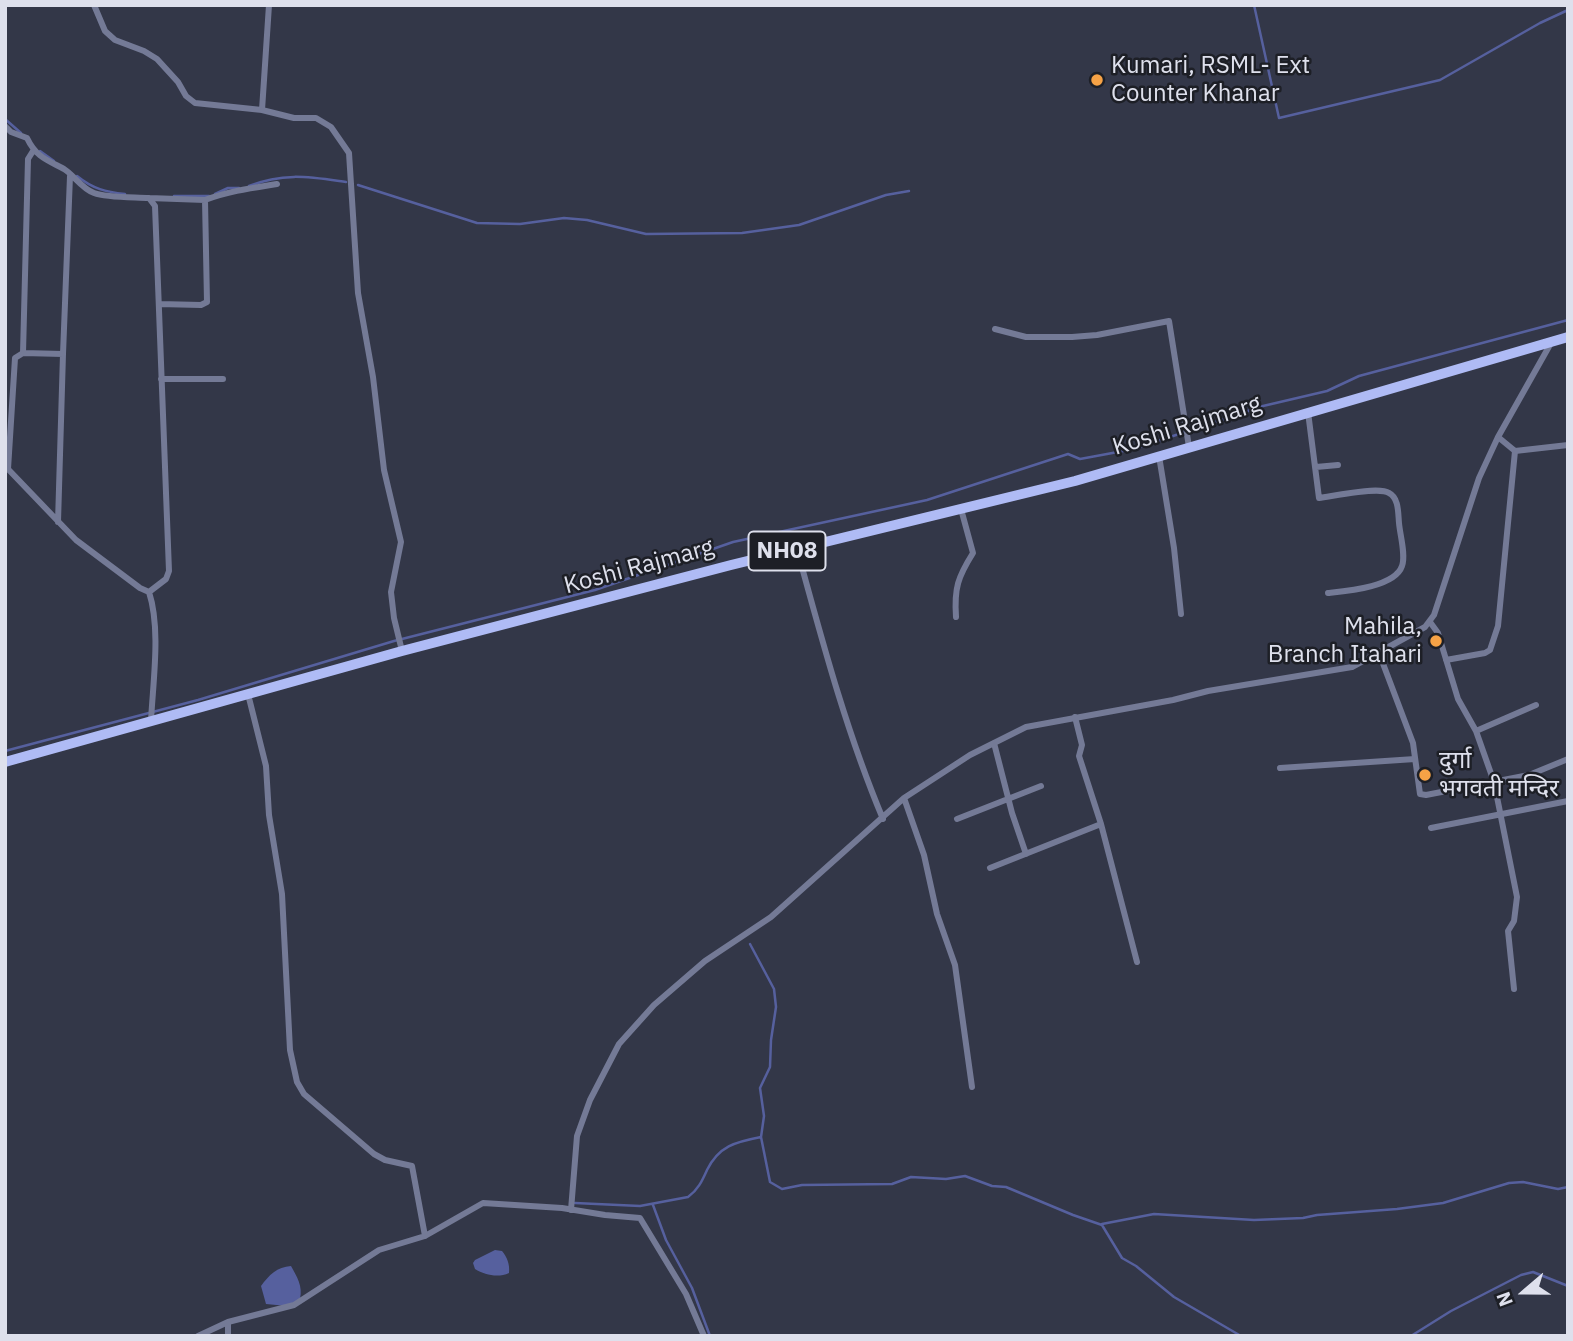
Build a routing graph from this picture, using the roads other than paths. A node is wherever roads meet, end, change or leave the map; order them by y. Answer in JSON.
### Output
{"nodes":[{"id":1,"x":94,"y":5,"type":"edge"},
{"id":2,"x":269,"y":5,"type":"edge"},
{"id":3,"x":262,"y":110,"type":"junction"},
{"id":4,"x":5,"y":125,"type":"edge"},
{"id":5,"x":33,"y":151,"type":"junction"},
{"id":6,"x":70,"y":175,"type":"junction"},
{"id":7,"x":277,"y":184,"type":"dead end"},
{"id":8,"x":149,"y":198,"type":"junction"},
{"id":9,"x":205,"y":200,"type":"junction"},
{"id":10,"x":159,"y":304,"type":"junction"},
{"id":11,"x":996,"y":329,"type":"dead end"},
{"id":12,"x":1568,"y":337,"type":"edge"},
{"id":13,"x":1552,"y":341,"type":"junction"},
{"id":14,"x":23,"y":353,"type":"junction"},
{"id":15,"x":63,"y":354,"type":"junction"},
{"id":16,"x":5,"y":358,"type":"edge"},
{"id":17,"x":15,"y":358,"type":"junction"},
{"id":18,"x":161,"y":379,"type":"junction"},
{"id":19,"x":223,"y":379,"type":"dead end"},
{"id":20,"x":1308,"y":412,"type":"junction"},
{"id":21,"x":1498,"y":437,"type":"junction"},
{"id":22,"x":1568,"y":445,"type":"edge"},
{"id":23,"x":1189,"y":447,"type":"junction"},
{"id":24,"x":1515,"y":451,"type":"junction"},
{"id":25,"x":1159,"y":456,"type":"junction"},
{"id":26,"x":1339,"y":465,"type":"dead end"},
{"id":27,"x":1316,"y":467,"type":"junction"},
{"id":28,"x":7,"y":468,"type":"edge"},
{"id":29,"x":961,"y":509,"type":"junction"},
{"id":30,"x":58,"y":522,"type":"junction"},
{"id":31,"x":797,"y":549,"type":"junction"},
{"id":32,"x":149,"y":592,"type":"junction"},
{"id":33,"x":1328,"y":593,"type":"dead end"},
{"id":34,"x":1181,"y":614,"type":"dead end"},
{"id":35,"x":956,"y":617,"type":"dead end"},
{"id":36,"x":1430,"y":622,"type":"junction"},
{"id":37,"x":401,"y":648,"type":"junction"},
{"id":38,"x":1379,"y":653,"type":"junction"},
{"id":39,"x":1446,"y":660,"type":"junction"},
{"id":40,"x":248,"y":694,"type":"junction"},
{"id":41,"x":1536,"y":705,"type":"dead end"},
{"id":42,"x":1075,"y":717,"type":"junction"},
{"id":43,"x":152,"y":721,"type":"junction"},
{"id":44,"x":1476,"y":731,"type":"junction"},
{"id":45,"x":994,"y":743,"type":"junction"},
{"id":46,"x":1415,"y":759,"type":"junction"},
{"id":47,"x":1568,"y":759,"type":"edge"},
{"id":48,"x":5,"y":762,"type":"edge"},
{"id":49,"x":1280,"y":768,"type":"dead end"},
{"id":50,"x":1494,"y":782,"type":"junction"},
{"id":51,"x":1041,"y":786,"type":"dead end"},
{"id":52,"x":904,"y":798,"type":"junction"},
{"id":53,"x":1009,"y":800,"type":"junction"},
{"id":54,"x":1568,"y":801,"type":"edge"},
{"id":55,"x":1501,"y":813,"type":"junction"},
{"id":56,"x":957,"y":819,"type":"dead end"},
{"id":57,"x":883,"y":820,"type":"junction"},
{"id":58,"x":1101,"y":824,"type":"junction"},
{"id":59,"x":1431,"y":828,"type":"dead end"},
{"id":60,"x":1026,"y":854,"type":"junction"},
{"id":61,"x":990,"y":868,"type":"dead end"},
{"id":62,"x":1137,"y":962,"type":"dead end"},
{"id":63,"x":1514,"y":989,"type":"dead end"},
{"id":64,"x":972,"y":1087,"type":"dead end"},
{"id":65,"x":571,"y":1210,"type":"junction"},
{"id":66,"x":425,"y":1236,"type":"junction"},
{"id":67,"x":228,"y":1322,"type":"junction"},
{"id":68,"x":198,"y":1336,"type":"edge"},
{"id":69,"x":228,"y":1336,"type":"edge"},
{"id":70,"x":704,"y":1336,"type":"edge"}],
"edges":[{"from":1,"to":3,"type":"street"},
{"from":2,"to":3,"type":"street"},
{"from":3,"to":37,"type":"street"},
{"from":4,"to":5,"type":"street"},
{"from":5,"to":6,"type":"street"},
{"from":5,"to":14,"type":"street"},
{"from":6,"to":8,"type":"street"},
{"from":6,"to":15,"type":"street"},
{"from":7,"to":9,"type":"street"},
{"from":8,"to":9,"type":"street"},
{"from":8,"to":10,"type":"street"},
{"from":9,"to":10,"type":"street"},
{"from":10,"to":18,"type":"street"},
{"from":11,"to":23,"type":"street"},
{"from":12,"to":13,"type":"main road","name":"Koshi Rajmarg","number":"NH08"},
{"from":13,"to":20,"type":"main road","name":"Koshi Rajmarg","number":"NH08"},
{"from":13,"to":21,"type":"street"},
{"from":14,"to":15,"type":"street"},
{"from":14,"to":17,"type":"street"},
{"from":15,"to":30,"type":"street"},
{"from":16,"to":17,"type":"street"},
{"from":17,"to":28,"type":"street"},
{"from":18,"to":19,"type":"street"},
{"from":18,"to":32,"type":"street"},
{"from":20,"to":23,"type":"main road","name":"Koshi Rajmarg","number":"NH08"},
{"from":20,"to":27,"type":"street"},
{"from":21,"to":24,"type":"street"},
{"from":21,"to":36,"type":"street"},
{"from":22,"to":24,"type":"street"},
{"from":23,"to":25,"type":"main road","name":"Koshi Rajmarg","number":"NH08"},
{"from":24,"to":39,"type":"street"},
{"from":25,"to":29,"type":"main road","name":"Koshi Rajmarg","number":"NH08"},
{"from":25,"to":34,"type":"street"},
{"from":26,"to":27,"type":"street"},
{"from":27,"to":33,"type":"street"},
{"from":28,"to":30,"type":"street"},
{"from":29,"to":31,"type":"main road","name":"Koshi Rajmarg","number":"NH08"},
{"from":29,"to":35,"type":"street"},
{"from":30,"to":32,"type":"street"},
{"from":31,"to":37,"type":"main road","name":"Koshi Rajmarg","number":"NH08"},
{"from":31,"to":57,"type":"street"},
{"from":32,"to":43,"type":"street"},
{"from":36,"to":38,"type":"street"},
{"from":36,"to":39,"type":"street"},
{"from":37,"to":40,"type":"main road","name":"Koshi Rajmarg","number":"NH08"},
{"from":38,"to":42,"type":"street"},
{"from":38,"to":46,"type":"street"},
{"from":39,"to":44,"type":"street"},
{"from":40,"to":43,"type":"main road","name":"Koshi Rajmarg","number":"NH08"},
{"from":40,"to":66,"type":"street"},
{"from":41,"to":44,"type":"street"},
{"from":42,"to":45,"type":"street"},
{"from":42,"to":58,"type":"street"},
{"from":43,"to":48,"type":"main road","name":"Koshi Rajmarg","number":"NH08"},
{"from":44,"to":50,"type":"street"},
{"from":45,"to":52,"type":"street"},
{"from":45,"to":53,"type":"street"},
{"from":46,"to":49,"type":"street"},
{"from":46,"to":50,"type":"street"},
{"from":47,"to":50,"type":"street"},
{"from":50,"to":55,"type":"street"},
{"from":51,"to":53,"type":"street"},
{"from":52,"to":57,"type":"street"},
{"from":52,"to":64,"type":"street"},
{"from":53,"to":56,"type":"street"},
{"from":53,"to":60,"type":"street"},
{"from":54,"to":55,"type":"street"},
{"from":55,"to":59,"type":"street"},
{"from":55,"to":63,"type":"street"},
{"from":57,"to":65,"type":"street"},
{"from":58,"to":60,"type":"street"},
{"from":58,"to":62,"type":"street"},
{"from":60,"to":61,"type":"street"},
{"from":65,"to":66,"type":"street"},
{"from":65,"to":70,"type":"street"},
{"from":66,"to":67,"type":"street"},
{"from":67,"to":68,"type":"street"},
{"from":67,"to":69,"type":"street"}]}
